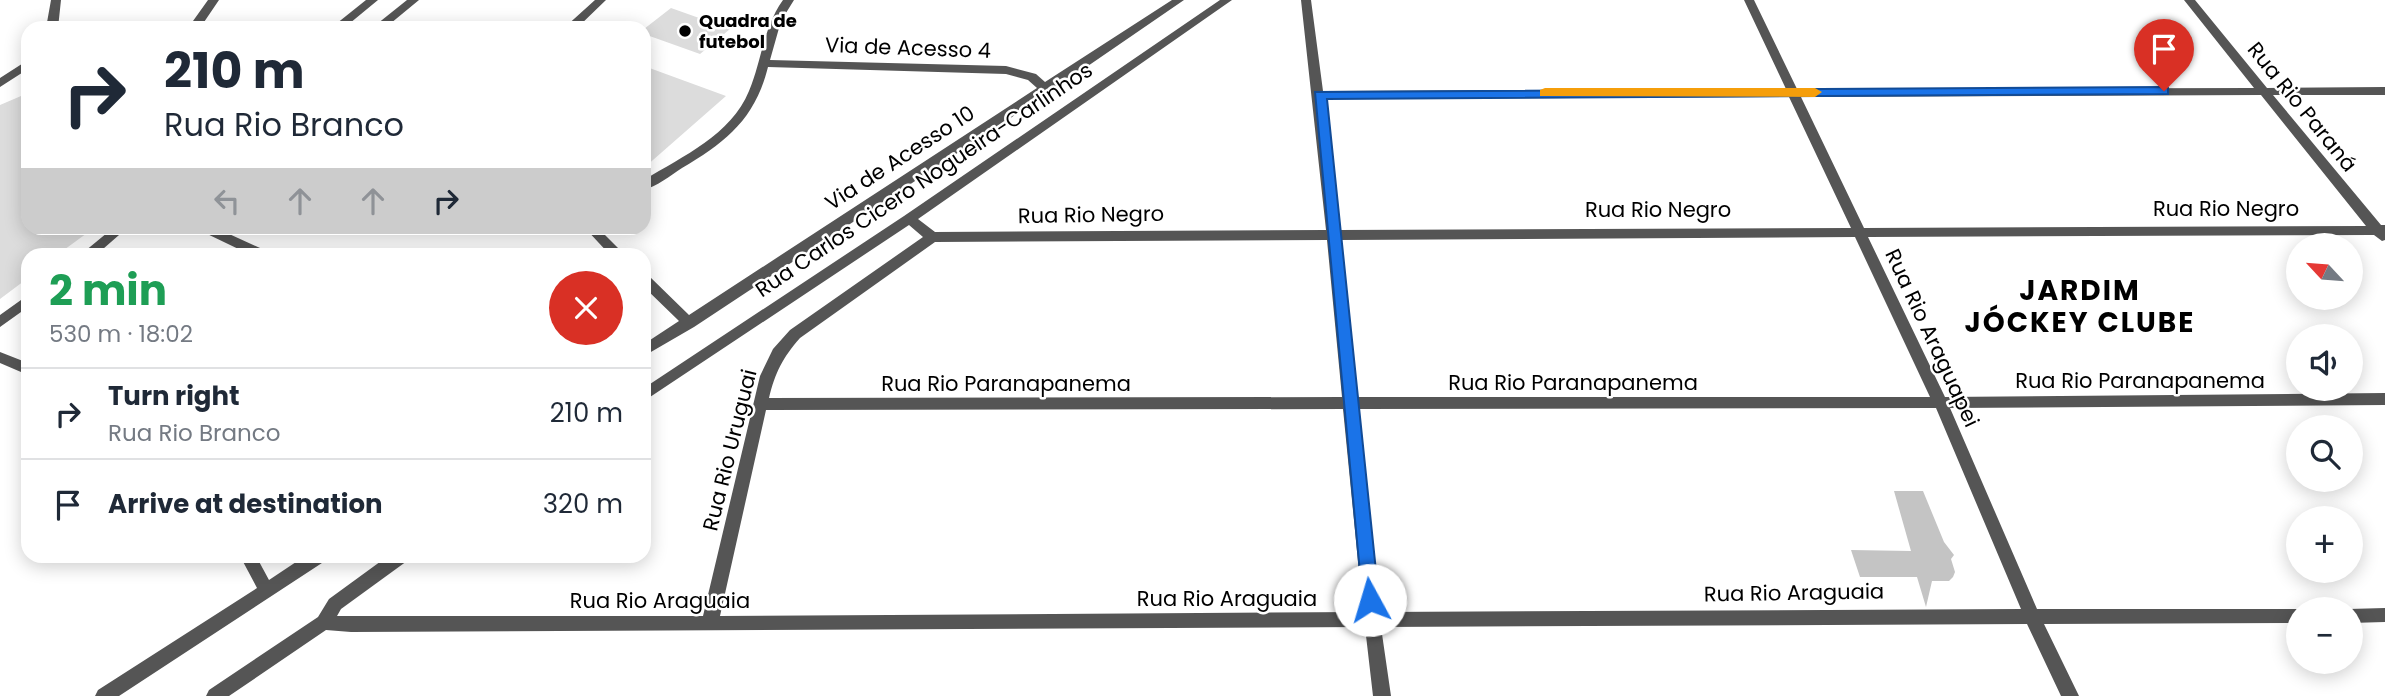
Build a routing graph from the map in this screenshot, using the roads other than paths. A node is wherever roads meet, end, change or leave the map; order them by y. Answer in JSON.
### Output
{"nodes":[{"id":1,"x":56,"y":0,"type":"edge"},
{"id":2,"x":214,"y":0,"type":"edge"},
{"id":3,"x":373,"y":0,"type":"edge"},
{"id":4,"x":415,"y":0,"type":"edge"},
{"id":5,"x":601,"y":0,"type":"edge"},
{"id":6,"x":789,"y":0,"type":"edge"},
{"id":7,"x":1178,"y":0,"type":"edge"},
{"id":8,"x":1227,"y":0,"type":"edge"},
{"id":9,"x":1307,"y":0,"type":"edge"},
{"id":10,"x":1749,"y":0,"type":"edge"},
{"id":11,"x":2189,"y":0,"type":"edge"},
{"id":12,"x":53,"y":21,"type":"edge"},
{"id":13,"x":199,"y":21,"type":"edge"},
{"id":14,"x":346,"y":21,"type":"edge"},
{"id":15,"x":388,"y":21,"type":"edge"},
{"id":16,"x":578,"y":21,"type":"edge"},
{"id":17,"x":763,"y":63,"type":"junction"},
{"id":18,"x":21,"y":69,"type":"edge"},
{"id":19,"x":4,"y":81,"type":"edge"},
{"id":20,"x":1046,"y":89,"type":"junction"},
{"id":21,"x":2385,"y":91,"type":"edge"},
{"id":22,"x":1794,"y":92,"type":"junction"},
{"id":23,"x":2266,"y":92,"type":"junction"},
{"id":24,"x":1320,"y":95,"type":"junction"},
{"id":25,"x":651,"y":182,"type":"edge"},
{"id":26,"x":909,"y":219,"type":"junction"},
{"id":27,"x":1857,"y":230,"type":"junction"},
{"id":28,"x":1331,"y":233,"type":"junction"},
{"id":29,"x":2383,"y":233,"type":"edge"},
{"id":30,"x":112,"y":235,"type":"edge"},
{"id":31,"x":221,"y":235,"type":"edge"},
{"id":32,"x":598,"y":235,"type":"edge"},
{"id":33,"x":932,"y":237,"type":"junction"},
{"id":34,"x":95,"y":248,"type":"edge"},
{"id":35,"x":249,"y":248,"type":"edge"},
{"id":36,"x":612,"y":248,"type":"edge"},
{"id":37,"x":651,"y":286,"type":"edge"},
{"id":38,"x":21,"y":306,"type":"edge"},
{"id":39,"x":0,"y":322,"type":"edge"},
{"id":40,"x":689,"y":323,"type":"junction"},
{"id":41,"x":651,"y":347,"type":"edge"},
{"id":42,"x":0,"y":357,"type":"edge"},
{"id":43,"x":21,"y":366,"type":"edge"},
{"id":44,"x":651,"y":390,"type":"edge"},
{"id":45,"x":2385,"y":399,"type":"edge"},
{"id":46,"x":1941,"y":402,"type":"junction"},
{"id":47,"x":761,"y":404,"type":"junction"},
{"id":48,"x":1349,"y":404,"type":"junction"},
{"id":49,"x":252,"y":563,"type":"edge"},
{"id":50,"x":308,"y":563,"type":"edge"},
{"id":51,"x":391,"y":563,"type":"edge"},
{"id":52,"x":266,"y":590,"type":"junction"},
{"id":53,"x":2031,"y":614,"type":"junction"},
{"id":54,"x":2363,"y":615,"type":"edge"},
{"id":55,"x":2385,"y":615,"type":"edge"},
{"id":56,"x":2286,"y":616,"type":"edge"},
{"id":57,"x":1372,"y":621,"type":"junction"},
{"id":58,"x":324,"y":622,"type":"junction"},
{"id":59,"x":710,"y":623,"type":"junction"},
{"id":60,"x":104,"y":696,"type":"edge"},
{"id":61,"x":215,"y":696,"type":"edge"},
{"id":62,"x":1382,"y":696,"type":"edge"},
{"id":63,"x":2070,"y":696,"type":"edge"}],
"edges":[{"from":1,"to":12,"type":"street"},
{"from":2,"to":13,"type":"street"},
{"from":3,"to":14,"type":"street"},
{"from":4,"to":15,"type":"street"},
{"from":5,"to":16,"type":"street"},
{"from":6,"to":17,"type":"street"},
{"from":7,"to":20,"type":"street","name":"Via de Acesso 10"},
{"from":8,"to":26,"type":"street","name":"Rua Carlos Cicero Nogueira-Carlinhos"},
{"from":9,"to":24,"type":"street"},
{"from":10,"to":22,"type":"street","name":"Rua Rio Araguapei"},
{"from":11,"to":23,"type":"street","name":"Rua Rio Paraná"},
{"from":17,"to":20,"type":"street","name":"Via de Acesso 4"},
{"from":17,"to":25,"type":"street"},
{"from":18,"to":19,"type":"street"},
{"from":20,"to":40,"type":"street","name":"Via de Acesso 10"},
{"from":21,"to":23,"type":"street"},
{"from":22,"to":23,"type":"street"},
{"from":22,"to":24,"type":"street"},
{"from":22,"to":27,"type":"street","name":"Rua Rio Araguapei"},
{"from":23,"to":29,"type":"street","name":"Rua Rio Paraná"},
{"from":24,"to":28,"type":"street"},
{"from":26,"to":33,"type":"street"},
{"from":26,"to":44,"type":"street","name":"Rua Carlos Cicero Nogueira-Carlinhos"},
{"from":27,"to":28,"type":"street","name":"Rua Rio Negro"},
{"from":27,"to":29,"type":"street","name":"Rua Rio Negro"},
{"from":27,"to":46,"type":"street","name":"Rua Rio Araguapei"},
{"from":28,"to":33,"type":"street","name":"Rua Rio Negro"},
{"from":28,"to":48,"type":"street"},
{"from":30,"to":34,"type":"street"},
{"from":31,"to":35,"type":"street"},
{"from":32,"to":36,"type":"street"},
{"from":33,"to":47,"type":"street","name":"Rua Rio Uruguai"},
{"from":37,"to":40,"type":"street"},
{"from":38,"to":39,"type":"street"},
{"from":40,"to":41,"type":"street","name":"Via de Acesso 10"},
{"from":42,"to":43,"type":"street"},
{"from":45,"to":46,"type":"street","name":"Rua Rio Paranapanema"},
{"from":46,"to":48,"type":"street","name":"Rua Rio Paranapanema"},
{"from":46,"to":53,"type":"street","name":"Rua Rio Araguapei"},
{"from":47,"to":48,"type":"street","name":"Rua Rio Paranapanema"},
{"from":47,"to":59,"type":"street","name":"Rua Rio Uruguai"},
{"from":48,"to":57,"type":"street"},
{"from":49,"to":52,"type":"street"},
{"from":50,"to":52,"type":"street"},
{"from":51,"to":58,"type":"street"},
{"from":52,"to":60,"type":"street"},
{"from":53,"to":56,"type":"street","name":"Rua Rio Araguaia"},
{"from":53,"to":57,"type":"street","name":"Rua Rio Araguaia"},
{"from":53,"to":63,"type":"street","name":"Rua Rio Araguapei"},
{"from":54,"to":55,"type":"street"},
{"from":57,"to":59,"type":"street","name":"Rua Rio Araguaia"},
{"from":57,"to":62,"type":"street"},
{"from":58,"to":59,"type":"street","name":"Rua Rio Araguaia"},
{"from":58,"to":61,"type":"street"}]}
